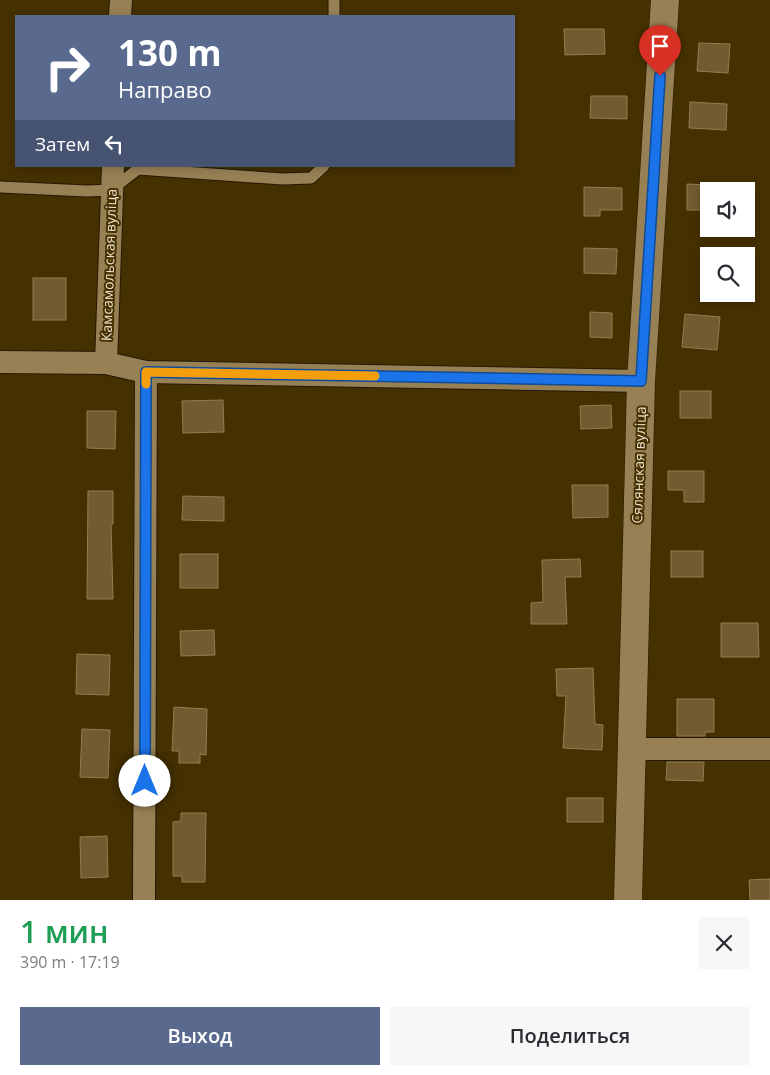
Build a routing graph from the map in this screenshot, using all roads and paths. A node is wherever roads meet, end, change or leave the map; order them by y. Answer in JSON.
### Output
{"nodes":[{"id":1,"x":121,"y":0,"type":"edge"},
{"id":2,"x":334,"y":0,"type":"edge"},
{"id":3,"x":665,"y":0,"type":"edge"},
{"id":4,"x":120,"y":15,"type":"edge"},
{"id":5,"x":334,"y":15,"type":"edge"},
{"id":6,"x":113,"y":167,"type":"edge"},
{"id":7,"x":323,"y":167,"type":"edge"},
{"id":8,"x":0,"y":188,"type":"edge"},
{"id":9,"x":112,"y":190,"type":"junction"},
{"id":10,"x":0,"y":362,"type":"edge"},
{"id":11,"x":106,"y":364,"type":"junction"},
{"id":12,"x":146,"y":372,"type":"junction"},
{"id":13,"x":641,"y":381,"type":"junction"},
{"id":14,"x":770,"y":749,"type":"edge"},
{"id":15,"x":631,"y":750,"type":"junction"},
{"id":16,"x":144,"y":900,"type":"edge"},
{"id":17,"x":628,"y":900,"type":"edge"}],
"edges":[{"from":1,"to":4,"type":"street"},
{"from":2,"to":5,"type":"lane"},
{"from":3,"to":13,"type":"street","name":"Сялянская вуліца"},
{"from":6,"to":9,"type":"street","name":"Камсамольская вуліца"},
{"from":7,"to":9,"type":"lane"},
{"from":8,"to":9,"type":"lane"},
{"from":9,"to":11,"type":"street","name":"Камсамольская вуліца"},
{"from":10,"to":11,"type":"street"},
{"from":11,"to":12,"type":"street"},
{"from":12,"to":13,"type":"street"},
{"from":12,"to":16,"type":"street"},
{"from":13,"to":15,"type":"street","name":"Сялянская вуліца"},
{"from":14,"to":15,"type":"street"},
{"from":15,"to":17,"type":"street","name":"Сялянская вуліца"}]}
